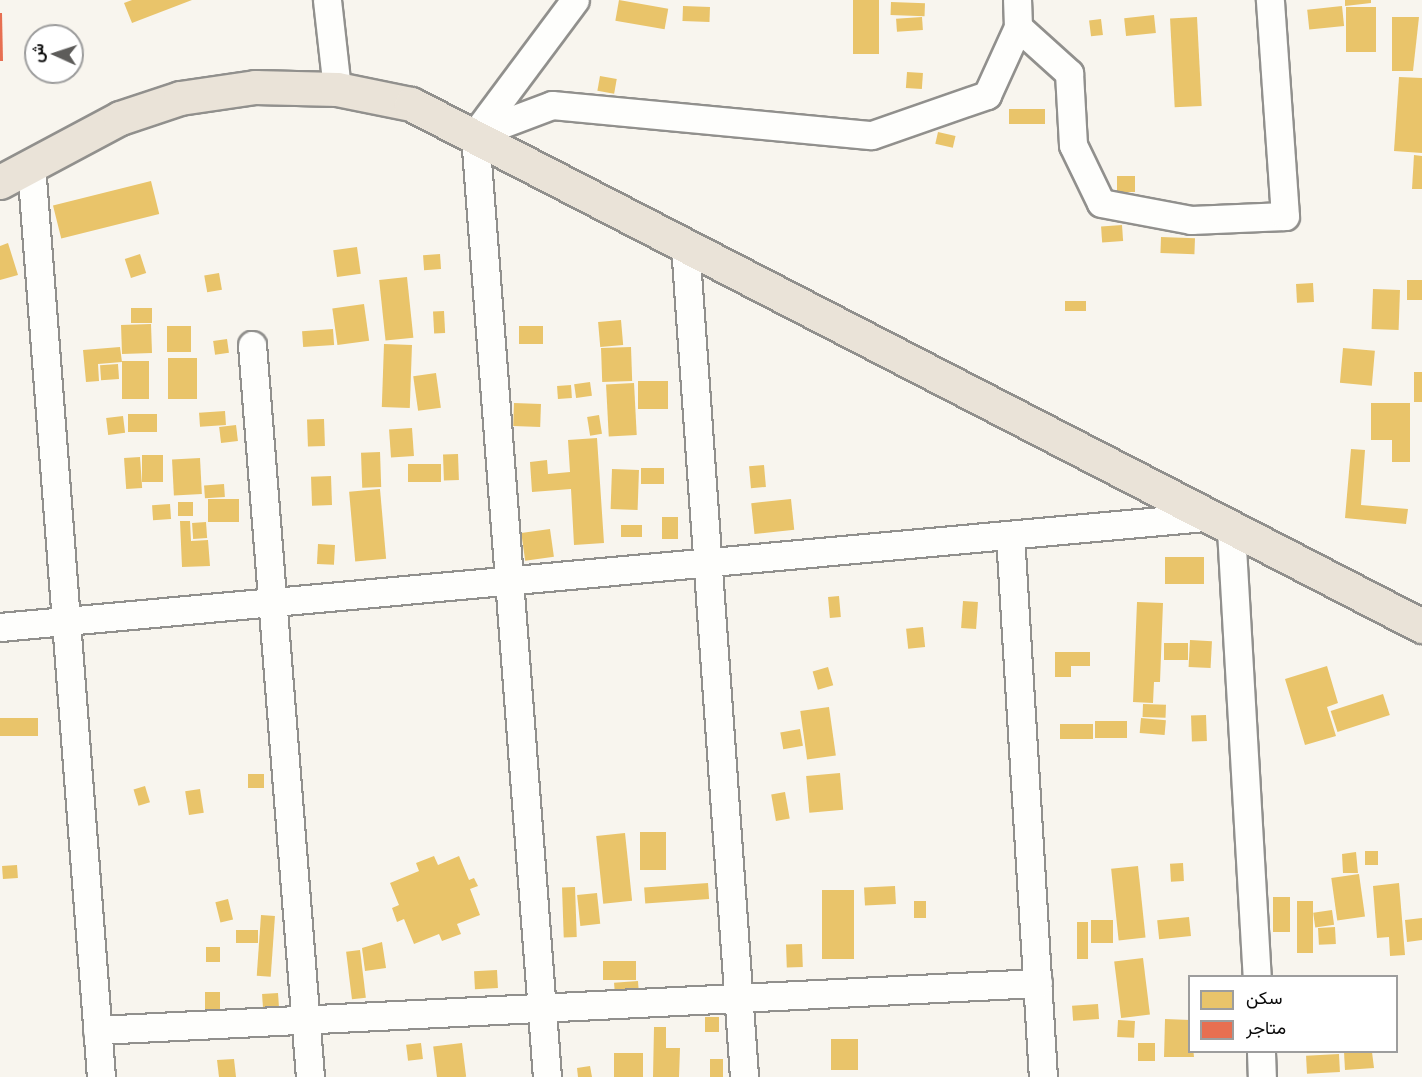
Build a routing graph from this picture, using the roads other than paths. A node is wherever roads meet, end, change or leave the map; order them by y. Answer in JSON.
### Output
{"nodes":[{"id":1,"x":327,"y":0,"type":"edge"},
{"id":2,"x":575,"y":0,"type":"edge"},
{"id":3,"x":1017,"y":0,"type":"edge"},
{"id":4,"x":1270,"y":0,"type":"edge"},
{"id":5,"x":1018,"y":27,"type":"junction"},
{"id":6,"x":337,"y":89,"type":"junction"},
{"id":7,"x":476,"y":134,"type":"junction"},
{"id":8,"x":31,"y":165,"type":"junction"},
{"id":9,"x":0,"y":182,"type":"edge"},
{"id":10,"x":685,"y":245,"type":"junction"},
{"id":11,"x":252,"y":345,"type":"dead end"},
{"id":12,"x":1219,"y":523,"type":"junction"},
{"id":13,"x":1010,"y":535,"type":"junction"},
{"id":14,"x":708,"y":564,"type":"junction"},
{"id":15,"x":508,"y":583,"type":"junction"},
{"id":16,"x":273,"y":605,"type":"junction"},
{"id":17,"x":67,"y":621,"type":"junction"},
{"id":18,"x":1422,"y":626,"type":"edge"},
{"id":19,"x":0,"y":627,"type":"edge"},
{"id":20,"x":1257,"y":975,"type":"edge"},
{"id":21,"x":1038,"y":983,"type":"junction"},
{"id":22,"x":739,"y":998,"type":"junction"},
{"id":23,"x":542,"y":1008,"type":"junction"},
{"id":24,"x":305,"y":1020,"type":"junction"},
{"id":25,"x":97,"y":1030,"type":"junction"},
{"id":26,"x":1261,"y":1053,"type":"edge"},
{"id":27,"x":101,"y":1077,"type":"edge"},
{"id":28,"x":310,"y":1077,"type":"edge"},
{"id":29,"x":547,"y":1077,"type":"edge"},
{"id":30,"x":744,"y":1077,"type":"edge"},
{"id":31,"x":1043,"y":1077,"type":"edge"},
{"id":32,"x":1262,"y":1077,"type":"edge"}],
"edges":[{"from":1,"to":6,"type":"street"},
{"from":2,"to":7,"type":"street"},
{"from":3,"to":5,"type":"street"},
{"from":4,"to":5,"type":"street"},
{"from":5,"to":7,"type":"street"},
{"from":6,"to":7,"type":"main road"},
{"from":6,"to":8,"type":"main road"},
{"from":7,"to":10,"type":"main road"},
{"from":7,"to":15,"type":"street"},
{"from":8,"to":9,"type":"main road"},
{"from":8,"to":17,"type":"street"},
{"from":10,"to":12,"type":"main road"},
{"from":10,"to":14,"type":"street"},
{"from":11,"to":16,"type":"street"},
{"from":12,"to":13,"type":"street"},
{"from":12,"to":18,"type":"main road"},
{"from":12,"to":20,"type":"street"},
{"from":13,"to":14,"type":"street"},
{"from":13,"to":21,"type":"street"},
{"from":14,"to":15,"type":"street"},
{"from":14,"to":22,"type":"street"},
{"from":15,"to":16,"type":"street"},
{"from":15,"to":23,"type":"street"},
{"from":16,"to":17,"type":"street"},
{"from":16,"to":24,"type":"street"},
{"from":17,"to":19,"type":"street"},
{"from":17,"to":25,"type":"street"},
{"from":21,"to":22,"type":"street"},
{"from":21,"to":31,"type":"street"},
{"from":22,"to":23,"type":"street"},
{"from":22,"to":30,"type":"street"},
{"from":23,"to":24,"type":"street"},
{"from":23,"to":29,"type":"street"},
{"from":24,"to":25,"type":"street"},
{"from":24,"to":28,"type":"street"},
{"from":25,"to":27,"type":"street"},
{"from":26,"to":32,"type":"street"}]}
